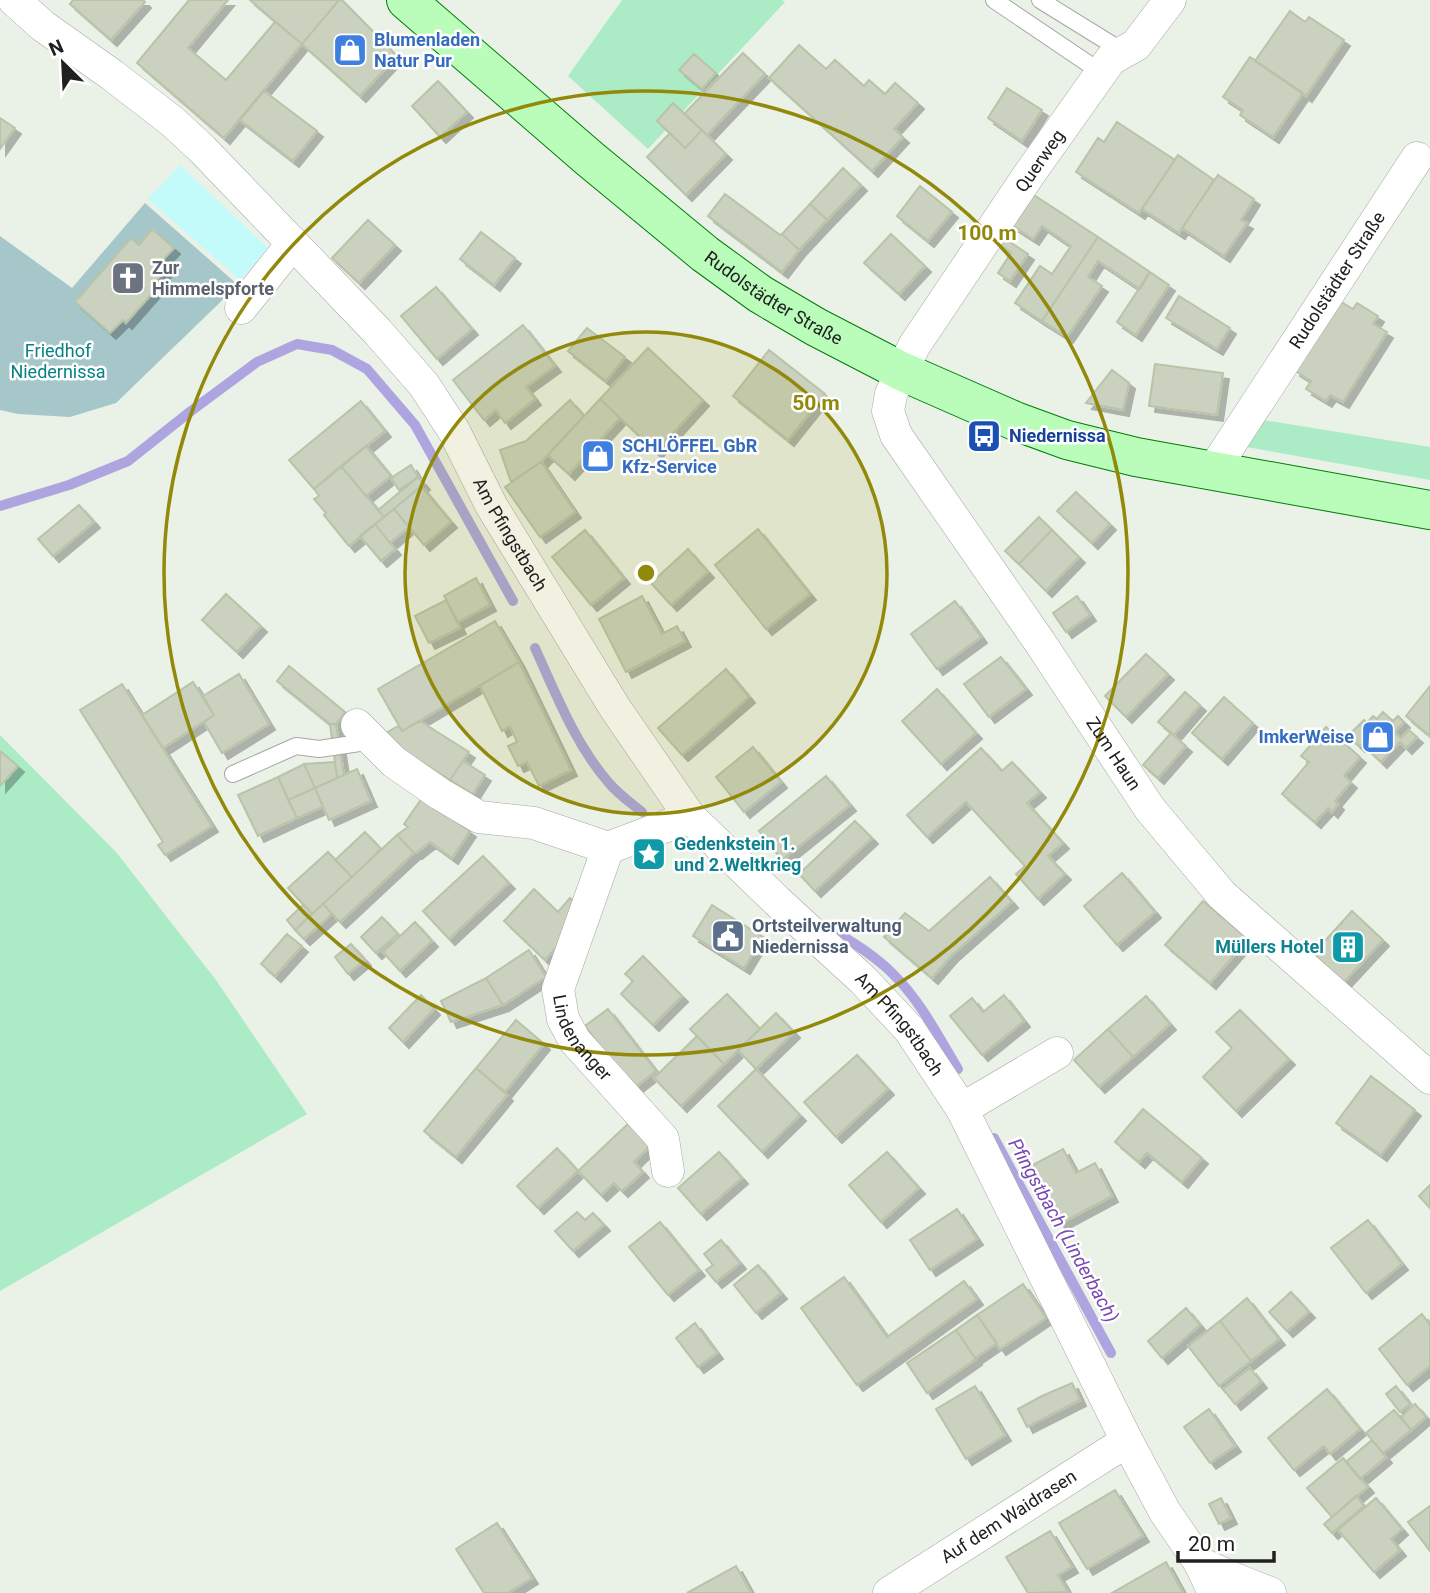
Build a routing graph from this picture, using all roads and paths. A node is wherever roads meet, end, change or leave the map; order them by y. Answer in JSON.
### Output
{"nodes":[{"id":1,"x":14,"y":0,"type":"edge"},
{"id":2,"x":406,"y":0,"type":"edge"},
{"id":3,"x":994,"y":0,"type":"edge"},
{"id":4,"x":1040,"y":0,"type":"edge"},
{"id":5,"x":1170,"y":0,"type":"edge"},
{"id":6,"x":1113,"y":63,"type":"junction"},
{"id":7,"x":1417,"y":158,"type":"dead end"},
{"id":8,"x":293,"y":243,"type":"junction"},
{"id":9,"x":241,"y":307,"type":"dead end"},
{"id":10,"x":901,"y":371,"type":"junction"},
{"id":11,"x":1213,"y":472,"type":"junction"},
{"id":12,"x":1430,"y":510,"type":"edge"},
{"id":13,"x":365,"y":733,"type":"joint"},
{"id":14,"x":233,"y":774,"type":"dead end"},
{"id":15,"x":690,"y":817,"type":"junction"},
{"id":16,"x":608,"y":848,"type":"junction"},
{"id":17,"x":1057,"y":1053,"type":"dead end"},
{"id":18,"x":1430,"y":1078,"type":"edge"},
{"id":19,"x":962,"y":1109,"type":"junction"},
{"id":20,"x":668,"y":1171,"type":"dead end"},
{"id":21,"x":1127,"y":1441,"type":"junction"},
{"id":22,"x":1200,"y":1563,"type":"junction"},
{"id":23,"x":889,"y":1593,"type":"edge"},
{"id":24,"x":1214,"y":1593,"type":"edge"},
{"id":25,"x":1270,"y":1593,"type":"edge"}],
"edges":[{"from":1,"to":8,"type":"street","name":"Am Pfingstbach"},
{"from":2,"to":10,"type":"street","name":"Rudolstädter Straße"},
{"from":3,"to":6,"type":"lane"},
{"from":4,"to":6,"type":"lane"},
{"from":5,"to":6,"type":"street","name":"Querweg"},
{"from":6,"to":10,"type":"street","name":"Querweg"},
{"from":7,"to":11,"type":"street","name":"Rudolstädter Straße"},
{"from":8,"to":9,"type":"street"},
{"from":8,"to":15,"type":"street","name":"Am Pfingstbach"},
{"from":10,"to":11,"type":"street","name":"Rudolstädter Straße"},
{"from":10,"to":18,"type":"street","name":"Zum Haun"},
{"from":11,"to":12,"type":"street","name":"Rudolstädter Straße"},
{"from":13,"to":14,"type":"lane"},
{"from":13,"to":16,"type":"street"},
{"from":15,"to":16,"type":"street"},
{"from":15,"to":19,"type":"street","name":"Am Pfingstbach"},
{"from":16,"to":20,"type":"street","name":"Lindenanger"},
{"from":17,"to":19,"type":"street"},
{"from":19,"to":21,"type":"street","name":"Am Pfingstbach"},
{"from":21,"to":22,"type":"street","name":"Am Pfingstbach"},
{"from":21,"to":23,"type":"street","name":"Auf dem Waidrasen"},
{"from":22,"to":24,"type":"street","name":"Am Pfingstbach"},
{"from":22,"to":25,"type":"street"}]}
